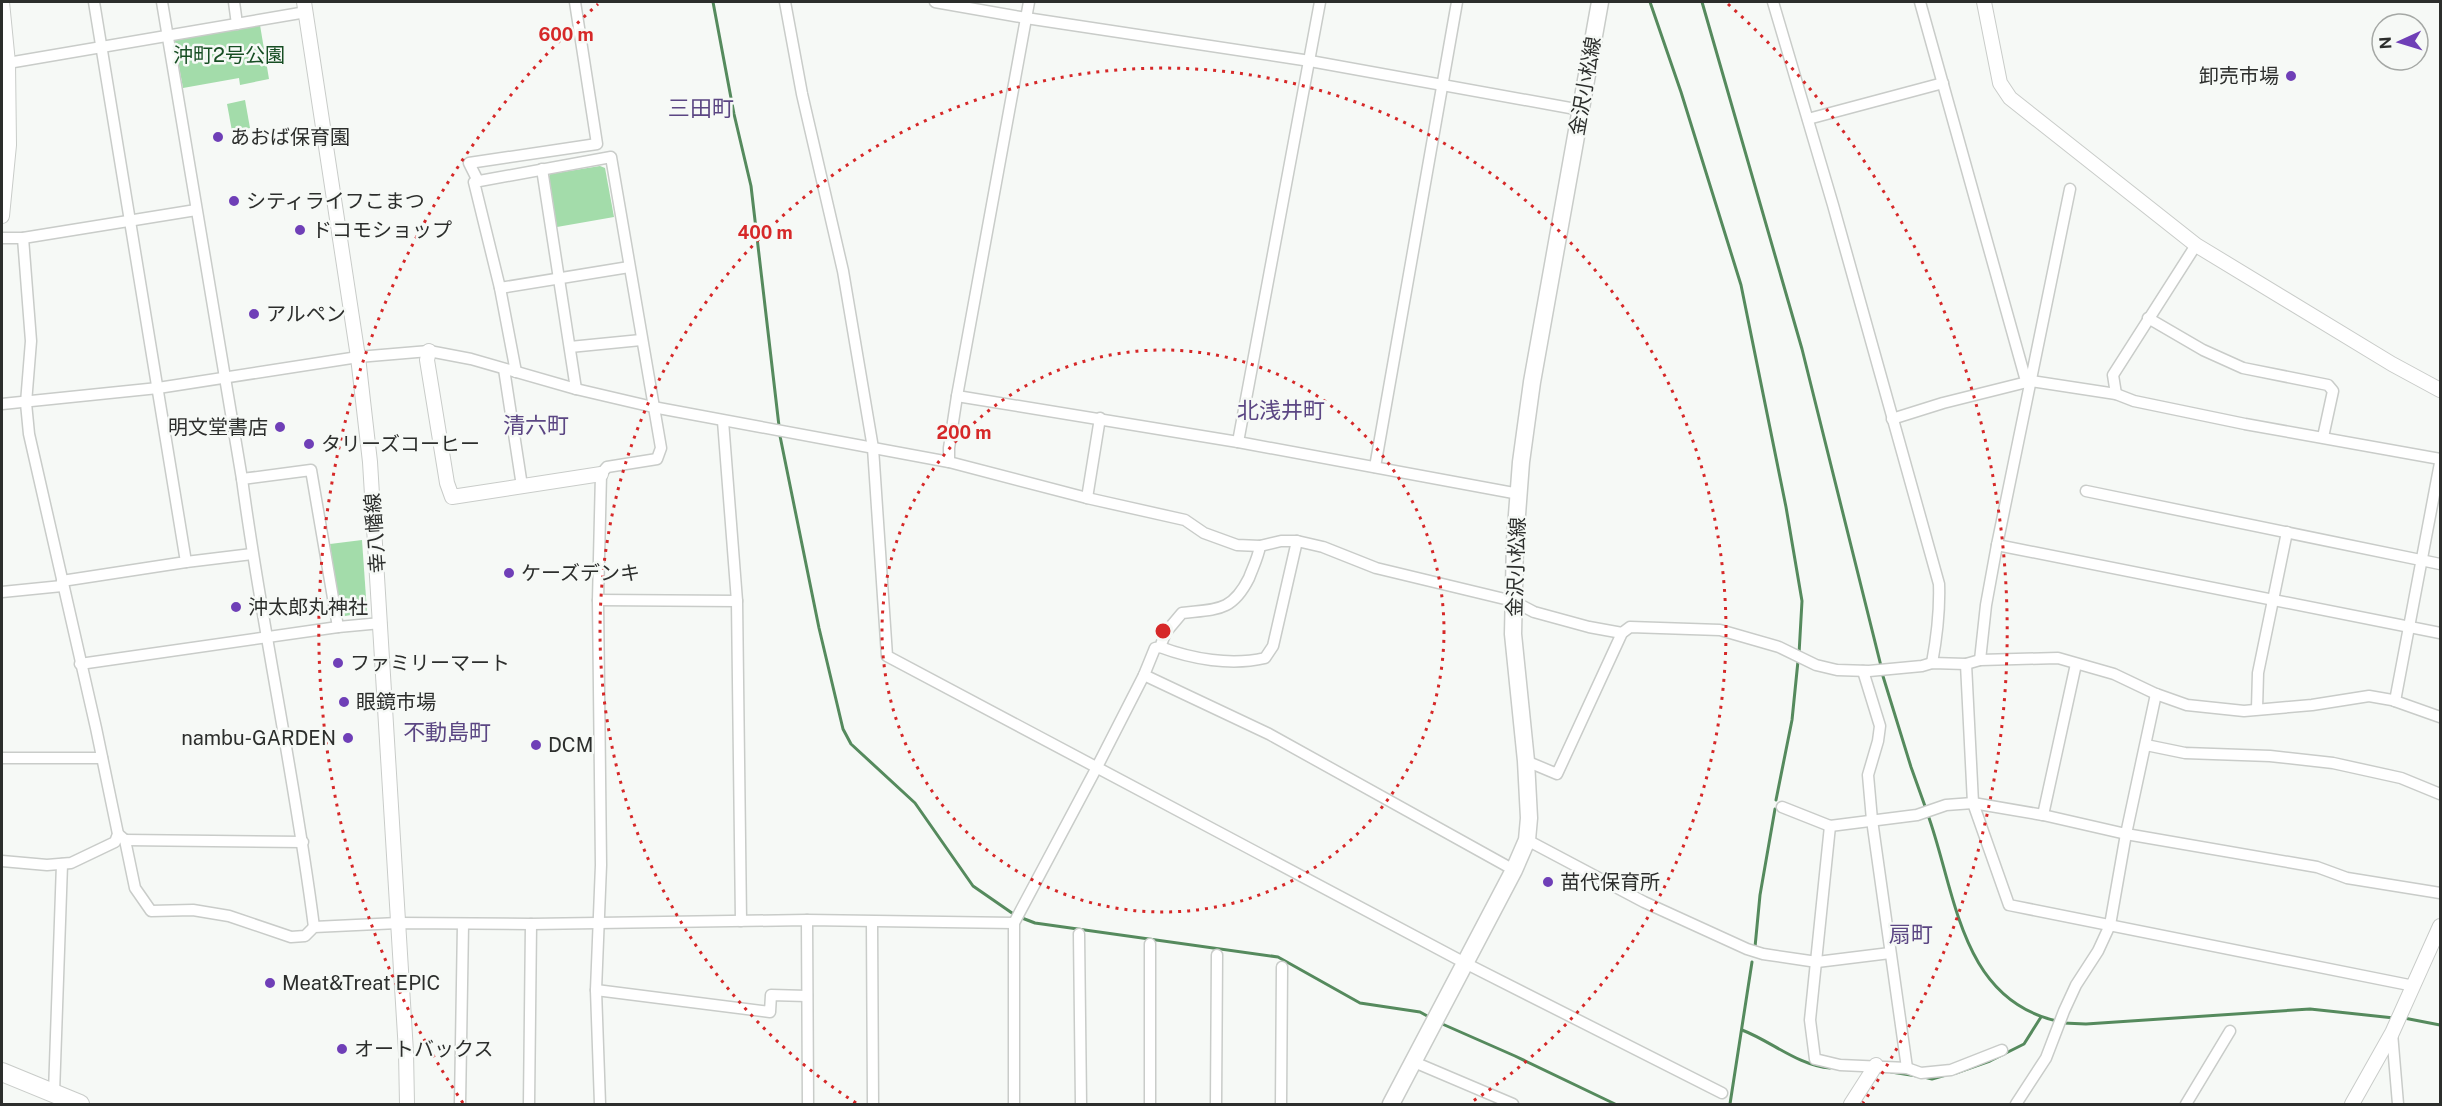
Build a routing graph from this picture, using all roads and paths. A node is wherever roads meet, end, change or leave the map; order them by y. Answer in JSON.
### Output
{"nodes":[{"id":1,"x":2,"y":2,"type":"edge"},
{"id":2,"x":94,"y":2,"type":"edge"},
{"id":3,"x":162,"y":2,"type":"edge"},
{"id":4,"x":234,"y":2,"type":"edge"},
{"id":5,"x":575,"y":2,"type":"edge"},
{"id":6,"x":785,"y":2,"type":"edge"},
{"id":7,"x":935,"y":2,"type":"edge"},
{"id":8,"x":1029,"y":2,"type":"edge"},
{"id":9,"x":1320,"y":2,"type":"edge"},
{"id":10,"x":1458,"y":2,"type":"edge"},
{"id":11,"x":1600,"y":2,"type":"edge"},
{"id":12,"x":1773,"y":2,"type":"edge"},
{"id":13,"x":1920,"y":2,"type":"edge"},
{"id":14,"x":1984,"y":2,"type":"edge"},
{"id":15,"x":305,"y":7,"type":"edge"},
{"id":16,"x":1026,"y":18,"type":"junction"},
{"id":17,"x":237,"y":24,"type":"junction"},
{"id":18,"x":168,"y":37,"type":"junction"},
{"id":19,"x":102,"y":48,"type":"junction"},
{"id":20,"x":1310,"y":61,"type":"junction"},
{"id":21,"x":8,"y":63,"type":"junction"},
{"id":22,"x":1943,"y":83,"type":"junction"},
{"id":23,"x":1443,"y":84,"type":"junction"},
{"id":24,"x":1581,"y":110,"type":"junction"},
{"id":25,"x":1808,"y":119,"type":"junction"},
{"id":26,"x":542,"y":169,"type":"junction"},
{"id":27,"x":478,"y":181,"type":"junction"},
{"id":28,"x":2070,"y":189,"type":"dead end"},
{"id":29,"x":196,"y":210,"type":"junction"},
{"id":30,"x":2,"y":216,"type":"edge"},
{"id":31,"x":130,"y":219,"type":"junction"},
{"id":32,"x":2,"y":238,"type":"edge"},
{"id":33,"x":23,"y":238,"type":"junction"},
{"id":34,"x":2193,"y":248,"type":"junction"},
{"id":35,"x":629,"y":267,"type":"junction"},
{"id":36,"x":560,"y":280,"type":"junction"},
{"id":37,"x":500,"y":288,"type":"junction"},
{"id":38,"x":2148,"y":318,"type":"junction"},
{"id":39,"x":641,"y":340,"type":"junction"},
{"id":40,"x":570,"y":347,"type":"junction"},
{"id":41,"x":429,"y":351,"type":"junction"},
{"id":42,"x":358,"y":357,"type":"junction"},
{"id":43,"x":504,"y":369,"type":"junction"},
{"id":44,"x":516,"y":372,"type":"junction"},
{"id":45,"x":224,"y":379,"type":"junction"},
{"id":46,"x":2029,"y":381,"type":"junction"},
{"id":47,"x":158,"y":388,"type":"junction"},
{"id":48,"x":576,"y":389,"type":"junction"},
{"id":49,"x":2440,"y":390,"type":"edge"},
{"id":50,"x":2116,"y":394,"type":"junction"},
{"id":51,"x":957,"y":396,"type":"junction"},
{"id":52,"x":27,"y":403,"type":"junction"},
{"id":53,"x":2,"y":404,"type":"edge"},
{"id":54,"x":653,"y":407,"type":"junction"},
{"id":55,"x":1100,"y":418,"type":"junction"},
{"id":56,"x":1892,"y":419,"type":"junction"},
{"id":57,"x":723,"y":421,"type":"junction"},
{"id":58,"x":2323,"y":437,"type":"junction"},
{"id":59,"x":1239,"y":442,"type":"junction"},
{"id":60,"x":873,"y":448,"type":"junction"},
{"id":61,"x":2440,"y":461,"type":"edge"},
{"id":62,"x":949,"y":462,"type":"junction"},
{"id":63,"x":1375,"y":466,"type":"junction"},
{"id":64,"x":601,"y":474,"type":"junction"},
{"id":65,"x":242,"y":479,"type":"junction"},
{"id":66,"x":522,"y":486,"type":"junction"},
{"id":67,"x":2086,"y":491,"type":"dead end"},
{"id":68,"x":1519,"y":494,"type":"junction"},
{"id":69,"x":1088,"y":498,"type":"junction"},
{"id":70,"x":2287,"y":532,"type":"junction"},
{"id":71,"x":1297,"y":541,"type":"junction"},
{"id":72,"x":1997,"y":545,"type":"junction"},
{"id":73,"x":1260,"y":546,"type":"junction"},
{"id":74,"x":252,"y":554,"type":"junction"},
{"id":75,"x":2422,"y":561,"type":"junction"},
{"id":76,"x":186,"y":562,"type":"junction"},
{"id":77,"x":2440,"y":564,"type":"edge"},
{"id":78,"x":62,"y":584,"type":"junction"},
{"id":79,"x":2,"y":592,"type":"edge"},
{"id":80,"x":2273,"y":598,"type":"junction"},
{"id":81,"x":598,"y":600,"type":"junction"},
{"id":82,"x":737,"y":601,"type":"junction"},
{"id":83,"x":1513,"y":602,"type":"junction"},
{"id":84,"x":381,"y":623,"type":"junction"},
{"id":85,"x":338,"y":627,"type":"junction"},
{"id":86,"x":2409,"y":627,"type":"junction"},
{"id":87,"x":1622,"y":633,"type":"junction"},
{"id":88,"x":2440,"y":633,"type":"edge"},
{"id":89,"x":267,"y":639,"type":"junction"},
{"id":90,"x":1160,"y":647,"type":"junction"},
{"id":91,"x":1980,"y":660,"type":"junction"},
{"id":92,"x":80,"y":664,"type":"junction"},
{"id":93,"x":1927,"y":664,"type":"junction"},
{"id":94,"x":1966,"y":664,"type":"junction"},
{"id":95,"x":2076,"y":664,"type":"junction"},
{"id":96,"x":1866,"y":671,"type":"junction"},
{"id":97,"x":1144,"y":675,"type":"junction"},
{"id":98,"x":2156,"y":694,"type":"junction"},
{"id":99,"x":2395,"y":701,"type":"junction"},
{"id":100,"x":2257,"y":709,"type":"junction"},
{"id":101,"x":2440,"y":717,"type":"edge"},
{"id":102,"x":2146,"y":745,"type":"junction"},
{"id":103,"x":2,"y":758,"type":"edge"},
{"id":104,"x":102,"y":758,"type":"junction"},
{"id":105,"x":1526,"y":761,"type":"junction"},
{"id":106,"x":1097,"y":766,"type":"junction"},
{"id":107,"x":2440,"y":794,"type":"edge"},
{"id":108,"x":1973,"y":803,"type":"junction"},
{"id":109,"x":1782,"y":807,"type":"dead end"},
{"id":110,"x":2043,"y":815,"type":"junction"},
{"id":111,"x":1872,"y":820,"type":"junction"},
{"id":112,"x":1830,"y":826,"type":"junction"},
{"id":113,"x":2126,"y":834,"type":"junction"},
{"id":114,"x":121,"y":837,"type":"junction"},
{"id":115,"x":1527,"y":840,"type":"junction"},
{"id":116,"x":303,"y":842,"type":"junction"},
{"id":117,"x":2,"y":861,"type":"edge"},
{"id":118,"x":62,"y":864,"type":"junction"},
{"id":119,"x":1514,"y":870,"type":"junction"},
{"id":120,"x":2440,"y":893,"type":"edge"},
{"id":121,"x":807,"y":920,"type":"junction"},
{"id":122,"x":741,"y":921,"type":"junction"},
{"id":123,"x":872,"y":922,"type":"junction"},
{"id":124,"x":398,"y":923,"type":"junction"},
{"id":125,"x":598,"y":923,"type":"junction"},
{"id":126,"x":1014,"y":923,"type":"junction"},
{"id":127,"x":463,"y":924,"type":"junction"},
{"id":128,"x":531,"y":924,"type":"junction"},
{"id":129,"x":2110,"y":925,"type":"junction"},
{"id":130,"x":2440,"y":926,"type":"edge"},
{"id":131,"x":314,"y":927,"type":"junction"},
{"id":132,"x":1079,"y":934,"type":"dead end"},
{"id":133,"x":1150,"y":944,"type":"dead end"},
{"id":134,"x":1890,"y":953,"type":"junction"},
{"id":135,"x":1217,"y":955,"type":"dead end"},
{"id":136,"x":1817,"y":962,"type":"junction"},
{"id":137,"x":1466,"y":963,"type":"junction"},
{"id":138,"x":1282,"y":967,"type":"dead end"},
{"id":139,"x":2414,"y":987,"type":"junction"},
{"id":140,"x":596,"y":990,"type":"junction"},
{"id":141,"x":807,"y":996,"type":"junction"},
{"id":142,"x":2230,"y":1031,"type":"dead end"},
{"id":143,"x":2392,"y":1034,"type":"junction"},
{"id":144,"x":2002,"y":1050,"type":"dead end"},
{"id":145,"x":1413,"y":1062,"type":"junction"},
{"id":146,"x":1876,"y":1065,"type":"junction"},
{"id":147,"x":1907,"y":1068,"type":"junction"},
{"id":148,"x":2,"y":1072,"type":"edge"},
{"id":149,"x":54,"y":1093,"type":"junction"},
{"id":150,"x":1722,"y":1093,"type":"dead end"},
{"id":151,"x":80,"y":1104,"type":"edge"},
{"id":152,"x":407,"y":1104,"type":"edge"},
{"id":153,"x":460,"y":1104,"type":"edge"},
{"id":154,"x":529,"y":1104,"type":"edge"},
{"id":155,"x":600,"y":1104,"type":"edge"},
{"id":156,"x":808,"y":1104,"type":"edge"},
{"id":157,"x":873,"y":1104,"type":"edge"},
{"id":158,"x":1014,"y":1104,"type":"edge"},
{"id":159,"x":1081,"y":1104,"type":"edge"},
{"id":160,"x":1150,"y":1104,"type":"edge"},
{"id":161,"x":1216,"y":1104,"type":"edge"},
{"id":162,"x":1281,"y":1104,"type":"edge"},
{"id":163,"x":1390,"y":1104,"type":"edge"},
{"id":164,"x":1511,"y":1104,"type":"edge"},
{"id":165,"x":1851,"y":1104,"type":"edge"},
{"id":166,"x":2016,"y":1104,"type":"edge"},
{"id":167,"x":2186,"y":1104,"type":"edge"},
{"id":168,"x":2352,"y":1104,"type":"edge"},
{"id":169,"x":2398,"y":1104,"type":"edge"}],
"edges":[{"from":1,"to":21,"type":"street"},
{"from":2,"to":19,"type":"street"},
{"from":3,"to":18,"type":"street"},
{"from":4,"to":17,"type":"street"},
{"from":5,"to":27,"type":"street"},
{"from":6,"to":60,"type":"street"},
{"from":7,"to":16,"type":"street"},
{"from":8,"to":16,"type":"street"},
{"from":9,"to":20,"type":"street"},
{"from":10,"to":23,"type":"street"},
{"from":11,"to":24,"type":"main road","name":"金沢小松線"},
{"from":12,"to":25,"type":"street"},
{"from":13,"to":22,"type":"street"},
{"from":14,"to":34,"type":"street"},
{"from":15,"to":17,"type":"street"},
{"from":15,"to":42,"type":"street","name":"幸八幡線"},
{"from":16,"to":20,"type":"street"},
{"from":16,"to":51,"type":"street"},
{"from":17,"to":18,"type":"street"},
{"from":18,"to":19,"type":"street"},
{"from":18,"to":29,"type":"street"},
{"from":19,"to":21,"type":"street"},
{"from":19,"to":31,"type":"street"},
{"from":20,"to":23,"type":"street"},
{"from":20,"to":59,"type":"street"},
{"from":21,"to":30,"type":"street"},
{"from":22,"to":25,"type":"street"},
{"from":22,"to":46,"type":"street"},
{"from":23,"to":24,"type":"street"},
{"from":23,"to":63,"type":"street"},
{"from":24,"to":68,"type":"main road","name":"金沢小松線"},
{"from":25,"to":56,"type":"street"},
{"from":26,"to":27,"type":"street"},
{"from":26,"to":35,"type":"street"},
{"from":26,"to":36,"type":"street"},
{"from":27,"to":37,"type":"street"},
{"from":28,"to":46,"type":"street"},
{"from":29,"to":31,"type":"street"},
{"from":29,"to":45,"type":"street"},
{"from":31,"to":33,"type":"street"},
{"from":31,"to":47,"type":"street"},
{"from":32,"to":33,"type":"street"},
{"from":33,"to":52,"type":"street"},
{"from":34,"to":38,"type":"street"},
{"from":34,"to":49,"type":"street"},
{"from":35,"to":36,"type":"street"},
{"from":35,"to":39,"type":"street"},
{"from":36,"to":37,"type":"street"},
{"from":36,"to":40,"type":"street"},
{"from":37,"to":44,"type":"street"},
{"from":38,"to":50,"type":"street"},
{"from":38,"to":58,"type":"street"},
{"from":39,"to":40,"type":"street"},
{"from":39,"to":54,"type":"street"},
{"from":40,"to":48,"type":"street"},
{"from":41,"to":42,"type":"street"},
{"from":41,"to":43,"type":"street"},
{"from":41,"to":66,"type":"street"},
{"from":42,"to":45,"type":"street"},
{"from":42,"to":84,"type":"street","name":"幸八幡線"},
{"from":43,"to":44,"type":"street"},
{"from":43,"to":66,"type":"street"},
{"from":44,"to":48,"type":"street"},
{"from":45,"to":47,"type":"street"},
{"from":45,"to":65,"type":"street"},
{"from":46,"to":50,"type":"street"},
{"from":46,"to":56,"type":"street"},
{"from":46,"to":72,"type":"street"},
{"from":47,"to":52,"type":"street"},
{"from":47,"to":76,"type":"street"},
{"from":48,"to":54,"type":"street"},
{"from":50,"to":58,"type":"street"},
{"from":51,"to":55,"type":"street"},
{"from":51,"to":62,"type":"street"},
{"from":52,"to":53,"type":"street"},
{"from":52,"to":78,"type":"street"},
{"from":54,"to":57,"type":"street"},
{"from":54,"to":64,"type":"street"},
{"from":55,"to":59,"type":"street"},
{"from":55,"to":69,"type":"street"},
{"from":56,"to":93,"type":"street"},
{"from":57,"to":60,"type":"street"},
{"from":57,"to":82,"type":"street"},
{"from":58,"to":61,"type":"street"},
{"from":59,"to":63,"type":"street"},
{"from":60,"to":62,"type":"street"},
{"from":60,"to":106,"type":"street"},
{"from":61,"to":75,"type":"street"},
{"from":62,"to":69,"type":"street"},
{"from":63,"to":68,"type":"street"},
{"from":64,"to":66,"type":"street"},
{"from":64,"to":81,"type":"street"},
{"from":65,"to":74,"type":"street"},
{"from":65,"to":85,"type":"street"},
{"from":67,"to":70,"type":"street"},
{"from":68,"to":83,"type":"main road","name":"金沢小松線"},
{"from":69,"to":73,"type":"street"},
{"from":70,"to":75,"type":"street"},
{"from":70,"to":80,"type":"street"},
{"from":71,"to":73,"type":"street"},
{"from":71,"to":83,"type":"street"},
{"from":71,"to":90,"type":"street"},
{"from":72,"to":80,"type":"street"},
{"from":72,"to":91,"type":"street"},
{"from":73,"to":90,"type":"street"},
{"from":74,"to":76,"type":"street"},
{"from":74,"to":89,"type":"street"},
{"from":75,"to":77,"type":"street"},
{"from":75,"to":86,"type":"street"},
{"from":76,"to":78,"type":"street"},
{"from":78,"to":79,"type":"street"},
{"from":78,"to":92,"type":"street"},
{"from":80,"to":86,"type":"street"},
{"from":80,"to":100,"type":"street"},
{"from":81,"to":82,"type":"street"},
{"from":81,"to":125,"type":"street"},
{"from":82,"to":122,"type":"street"},
{"from":83,"to":87,"type":"street"},
{"from":83,"to":105,"type":"main road","name":"金沢小松線"},
{"from":84,"to":85,"type":"street"},
{"from":84,"to":124,"type":"street","name":"幸八幡線"},
{"from":85,"to":89,"type":"street"},
{"from":86,"to":88,"type":"street"},
{"from":86,"to":99,"type":"street"},
{"from":87,"to":96,"type":"street"},
{"from":87,"to":105,"type":"street"},
{"from":89,"to":92,"type":"street"},
{"from":89,"to":116,"type":"street"},
{"from":90,"to":97,"type":"street"},
{"from":91,"to":94,"type":"street"},
{"from":91,"to":95,"type":"street"},
{"from":92,"to":104,"type":"street"},
{"from":93,"to":94,"type":"street"},
{"from":93,"to":96,"type":"street"},
{"from":94,"to":108,"type":"street"},
{"from":95,"to":98,"type":"street"},
{"from":95,"to":110,"type":"street"},
{"from":96,"to":111,"type":"street"},
{"from":97,"to":106,"type":"street"},
{"from":97,"to":119,"type":"street"},
{"from":98,"to":100,"type":"street"},
{"from":98,"to":102,"type":"street"},
{"from":99,"to":100,"type":"street"},
{"from":99,"to":101,"type":"street"},
{"from":102,"to":107,"type":"street"},
{"from":102,"to":113,"type":"street"},
{"from":103,"to":104,"type":"street"},
{"from":104,"to":114,"type":"street"},
{"from":105,"to":115,"type":"main road","name":"金沢小松線"},
{"from":106,"to":126,"type":"street"},
{"from":106,"to":137,"type":"street"},
{"from":108,"to":110,"type":"street"},
{"from":108,"to":111,"type":"street"},
{"from":108,"to":129,"type":"street"},
{"from":109,"to":112,"type":"street"},
{"from":110,"to":113,"type":"street"},
{"from":111,"to":112,"type":"street"},
{"from":111,"to":134,"type":"street"},
{"from":112,"to":136,"type":"street"},
{"from":113,"to":120,"type":"street"},
{"from":113,"to":129,"type":"street"},
{"from":114,"to":116,"type":"street"},
{"from":114,"to":118,"type":"street"},
{"from":114,"to":131,"type":"street"},
{"from":115,"to":119,"type":"main road","name":"金沢小松線"},
{"from":115,"to":136,"type":"street"},
{"from":116,"to":131,"type":"street"},
{"from":117,"to":118,"type":"street"},
{"from":118,"to":149,"type":"street"},
{"from":119,"to":137,"type":"main road","name":"金沢小松線"},
{"from":121,"to":122,"type":"street"},
{"from":121,"to":123,"type":"street"},
{"from":121,"to":141,"type":"street"},
{"from":122,"to":125,"type":"street"},
{"from":123,"to":126,"type":"street"},
{"from":123,"to":157,"type":"street"},
{"from":124,"to":127,"type":"street"},
{"from":124,"to":131,"type":"street"},
{"from":124,"to":152,"type":"street","name":"幸八幡線"},
{"from":125,"to":128,"type":"street"},
{"from":125,"to":140,"type":"street"},
{"from":126,"to":158,"type":"street"},
{"from":127,"to":128,"type":"street"},
{"from":127,"to":153,"type":"street"},
{"from":128,"to":154,"type":"street"},
{"from":129,"to":139,"type":"street"},
{"from":129,"to":166,"type":"street"},
{"from":130,"to":139,"type":"street"},
{"from":132,"to":159,"type":"street"},
{"from":133,"to":160,"type":"street"},
{"from":134,"to":136,"type":"street"},
{"from":134,"to":147,"type":"street"},
{"from":135,"to":161,"type":"street"},
{"from":136,"to":146,"type":"street"},
{"from":137,"to":145,"type":"main road","name":"金沢小松線"},
{"from":137,"to":150,"type":"street"},
{"from":138,"to":162,"type":"street"},
{"from":139,"to":143,"type":"street"},
{"from":140,"to":141,"type":"street"},
{"from":140,"to":155,"type":"street"},
{"from":141,"to":156,"type":"street"},
{"from":142,"to":167,"type":"street"},
{"from":143,"to":168,"type":"street"},
{"from":143,"to":169,"type":"street"},
{"from":144,"to":147,"type":"street"},
{"from":145,"to":163,"type":"main road","name":"金沢小松線"},
{"from":145,"to":164,"type":"street"},
{"from":146,"to":147,"type":"street"},
{"from":146,"to":165,"type":"street"},
{"from":148,"to":149,"type":"highway"},
{"from":149,"to":151,"type":"highway"}]}
